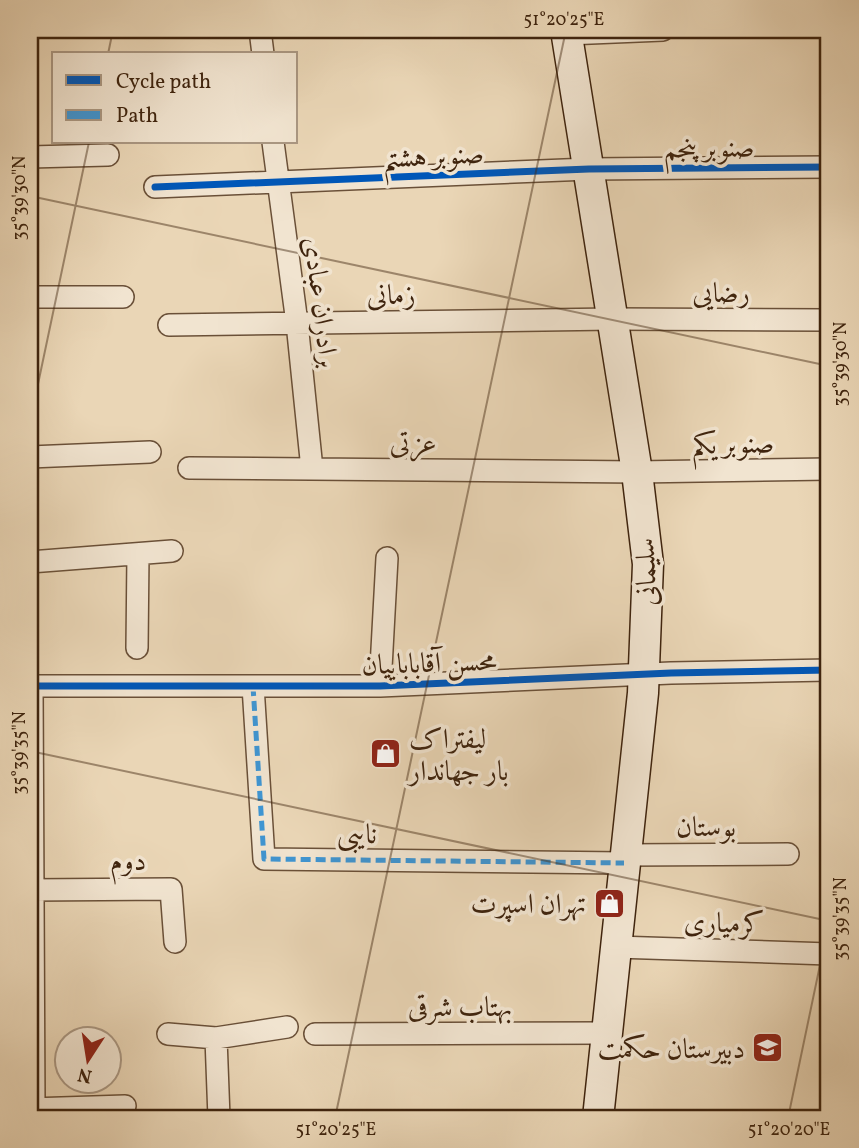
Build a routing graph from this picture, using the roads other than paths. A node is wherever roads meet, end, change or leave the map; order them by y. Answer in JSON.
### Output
{"nodes":[{"id":1,"x":260,"y":30,"type":"edge"},
{"id":2,"x":663,"y":30,"type":"edge"},
{"id":3,"x":567,"y":32,"type":"edge"},
{"id":4,"x":263,"y":52,"type":"edge"},
{"id":5,"x":273,"y":144,"type":"edge"},
{"id":6,"x":107,"y":155,"type":"dead end"},
{"id":7,"x":30,"y":157,"type":"edge"},
{"id":8,"x":829,"y":167,"type":"edge"},
{"id":9,"x":589,"y":169,"type":"junction"},
{"id":10,"x":278,"y":184,"type":"junction"},
{"id":11,"x":155,"y":187,"type":"dead end"},
{"id":12,"x":123,"y":297,"type":"dead end"},
{"id":13,"x":30,"y":298,"type":"edge"},
{"id":14,"x":613,"y":319,"type":"junction"},
{"id":15,"x":829,"y":320,"type":"edge"},
{"id":16,"x":297,"y":323,"type":"junction"},
{"id":17,"x":169,"y":326,"type":"dead end"},
{"id":18,"x":150,"y":453,"type":"dead end"},
{"id":19,"x":30,"y":457,"type":"edge"},
{"id":20,"x":189,"y":468,"type":"dead end"},
{"id":21,"x":312,"y":469,"type":"junction"},
{"id":22,"x":829,"y":469,"type":"edge"},
{"id":23,"x":637,"y":472,"type":"junction"},
{"id":24,"x":172,"y":551,"type":"dead end"},
{"id":25,"x":138,"y":554,"type":"junction"},
{"id":26,"x":387,"y":558,"type":"dead end"},
{"id":27,"x":30,"y":562,"type":"edge"},
{"id":28,"x":137,"y":648,"type":"dead end"},
{"id":29,"x":829,"y":670,"type":"edge"},
{"id":30,"x":644,"y":674,"type":"junction"},
{"id":31,"x":31,"y":686,"type":"edge"},
{"id":32,"x":253,"y":686,"type":"junction"},
{"id":33,"x":380,"y":686,"type":"junction"},
{"id":34,"x":788,"y":854,"type":"dead end"},
{"id":35,"x":624,"y":859,"type":"junction"},
{"id":36,"x":32,"y":890,"type":"edge"},
{"id":37,"x":175,"y":942,"type":"dead end"},
{"id":38,"x":616,"y":947,"type":"junction"},
{"id":39,"x":829,"y":954,"type":"edge"},
{"id":40,"x":287,"y":1027,"type":"dead end"},
{"id":41,"x":607,"y":1033,"type":"junction"},
{"id":42,"x":168,"y":1034,"type":"dead end"},
{"id":43,"x":314,"y":1034,"type":"dead end"},
{"id":44,"x":216,"y":1038,"type":"junction"},
{"id":45,"x":125,"y":1106,"type":"dead end"},
{"id":46,"x":32,"y":1109,"type":"edge"},
{"id":47,"x":219,"y":1118,"type":"edge"},
{"id":48,"x":598,"y":1118,"type":"edge"}],
"edges":[{"from":1,"to":4,"type":"street"},
{"from":2,"to":3,"type":"street"},
{"from":3,"to":9,"type":"main road","name":"سلیمانی"},
{"from":5,"to":10,"type":"street","name":"برادران عبادی"},
{"from":6,"to":7,"type":"street"},
{"from":8,"to":9,"type":"street","name":"صنوبر پنجم"},
{"from":9,"to":10,"type":"street","name":"صنوبر هشتم"},
{"from":9,"to":14,"type":"main road","name":"سلیمانی"},
{"from":10,"to":11,"type":"street","name":"صنوبر هشتم"},
{"from":10,"to":16,"type":"street","name":"برادران عبادی"},
{"from":12,"to":13,"type":"street"},
{"from":14,"to":15,"type":"street","name":"رضایی"},
{"from":14,"to":16,"type":"street","name":"زمانی"},
{"from":14,"to":23,"type":"main road","name":"سلیمانی"},
{"from":16,"to":17,"type":"street","name":"زمانی"},
{"from":16,"to":21,"type":"street","name":"برادران عبادی"},
{"from":18,"to":19,"type":"street"},
{"from":20,"to":21,"type":"street","name":"عزتی"},
{"from":21,"to":23,"type":"street","name":"عزتی"},
{"from":22,"to":23,"type":"street","name":"صنوبر یکم"},
{"from":23,"to":30,"type":"main road","name":"سلیمانی"},
{"from":24,"to":25,"type":"street"},
{"from":25,"to":27,"type":"street"},
{"from":25,"to":28,"type":"street"},
{"from":26,"to":33,"type":"street"},
{"from":29,"to":30,"type":"street","name":"محسن آقاباباییان"},
{"from":30,"to":33,"type":"street","name":"محسن آقاباباییان"},
{"from":30,"to":35,"type":"main road","name":"سلیمانی"},
{"from":31,"to":32,"type":"street","name":"محسن آقاباباییان"},
{"from":31,"to":36,"type":"street"},
{"from":32,"to":33,"type":"street","name":"محسن آقاباباییان"},
{"from":32,"to":35,"type":"street","name":"نایبی"},
{"from":34,"to":35,"type":"street","name":"بوستان"},
{"from":35,"to":38,"type":"main road","name":"سلیمانی"},
{"from":36,"to":37,"type":"street","name":"دوم"},
{"from":36,"to":46,"type":"street"},
{"from":38,"to":39,"type":"street","name":"کرمیاری"},
{"from":38,"to":41,"type":"main road","name":"سلیمانی"},
{"from":40,"to":44,"type":"street"},
{"from":41,"to":43,"type":"street","name":"بهتاب شرقی"},
{"from":41,"to":48,"type":"main road","name":"سلیمانی"},
{"from":42,"to":44,"type":"street"},
{"from":44,"to":47,"type":"street"},
{"from":45,"to":46,"type":"street"}]}
